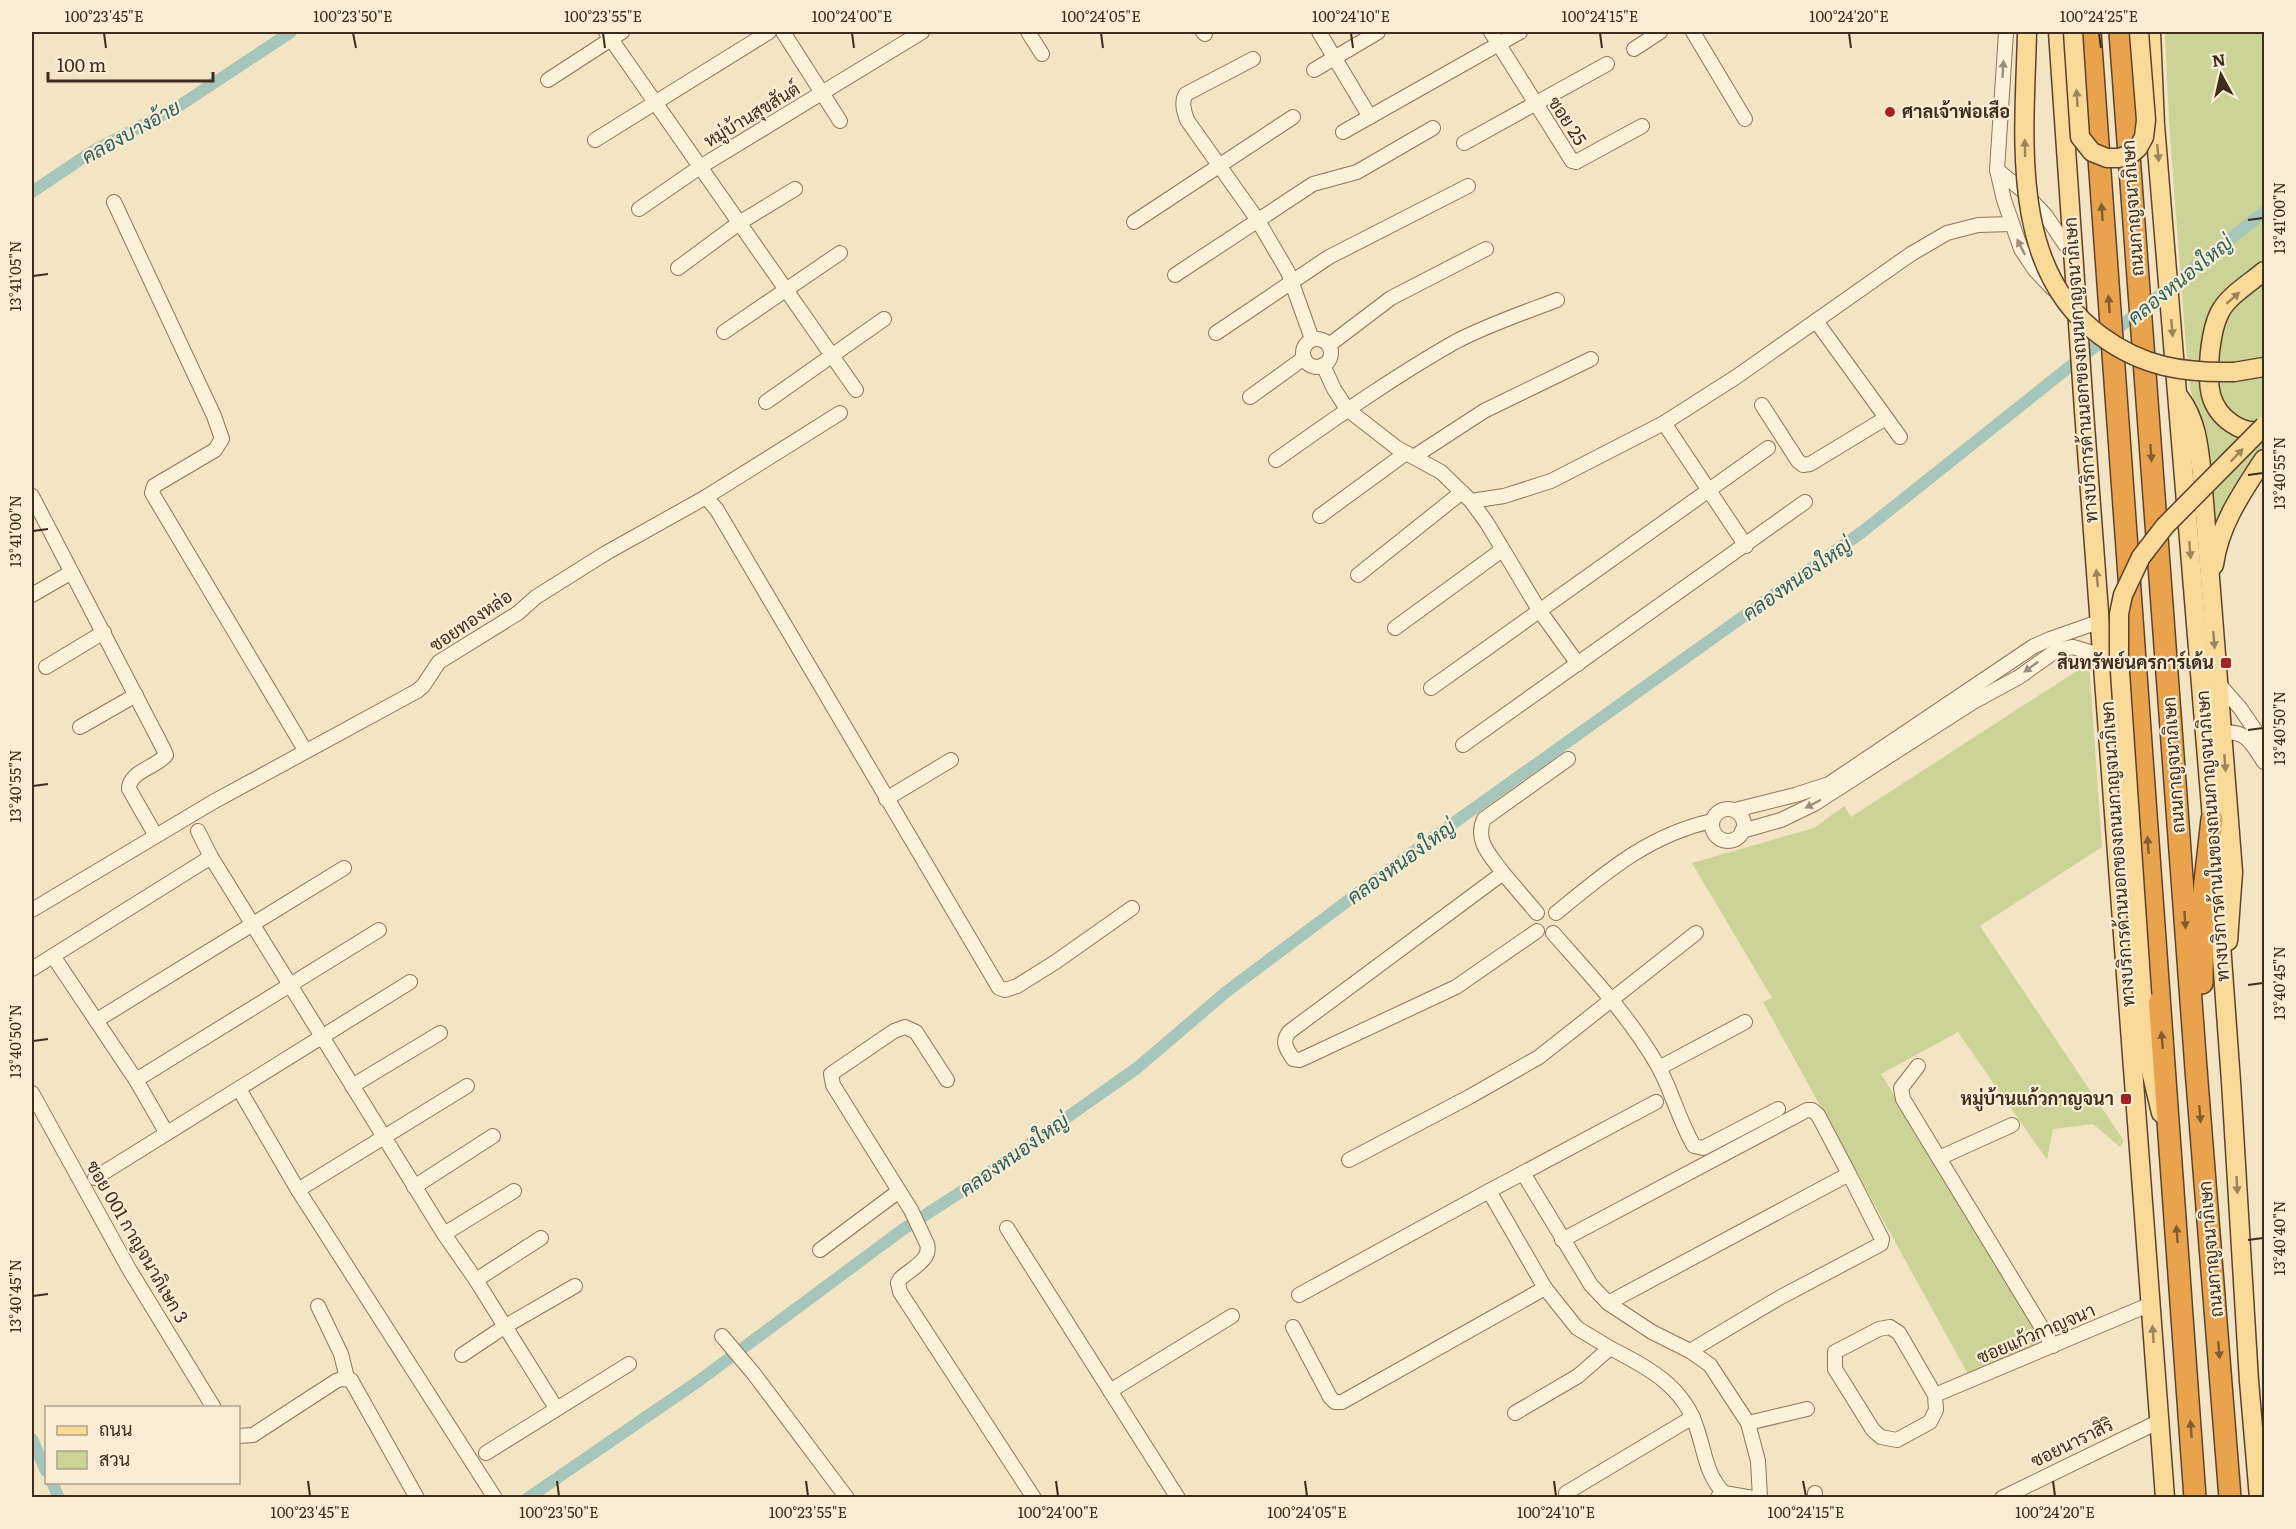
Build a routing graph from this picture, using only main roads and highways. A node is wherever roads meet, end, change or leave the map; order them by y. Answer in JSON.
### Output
{"nodes":[{"id":1,"x":2027,"y":32,"type":"edge"},
{"id":2,"x":2058,"y":32,"type":"edge"},
{"id":3,"x":2073,"y":32,"type":"edge"},
{"id":4,"x":2090,"y":32,"type":"edge"},
{"id":5,"x":2120,"y":32,"type":"edge"},
{"id":6,"x":2139,"y":32,"type":"edge"},
{"id":7,"x":2151,"y":32,"type":"edge"},
{"id":8,"x":2265,"y":271,"type":"edge"},
{"id":9,"x":2265,"y":367,"type":"edge"},
{"id":10,"x":2177,"y":395,"type":"junction"},
{"id":11,"x":2265,"y":428,"type":"edge"},
{"id":12,"x":2265,"y":459,"type":"edge"},
{"id":13,"x":2211,"y":597,"type":"junction"},
{"id":14,"x":2212,"y":819,"type":"junction"},
{"id":15,"x":2223,"y":980,"type":"junction"},
{"id":16,"x":2148,"y":1059,"type":"junction"},
{"id":17,"x":2196,"y":1069,"type":"junction"},
{"id":18,"x":2172,"y":1158,"type":"junction"},
{"id":19,"x":2140,"y":1160,"type":"junction"},
{"id":20,"x":2195,"y":1492,"type":"edge"},
{"id":21,"x":2165,"y":1497,"type":"edge"},
{"id":22,"x":2230,"y":1497,"type":"edge"},
{"id":23,"x":2259,"y":1497,"type":"edge"}],
"edges":[{"from":9,"to":1,"type":"main road","one_way":true,"bridge":true},
{"from":19,"to":2,"type":"main road","name":"ทางบริการด้านนอกของถนนกาญจนาภิเษก","one_way":true},
{"from":6,"to":3,"type":"main road","one_way":true,"bridge":true},
{"from":18,"to":4,"type":"highway","name":"ถนนกาญจนาภิเษก","one_way":true},
{"from":5,"to":17,"type":"highway","name":"ถนนกาญจนาภิเษก","one_way":true},
{"from":7,"to":10,"type":"main road","name":"ทางบริการด้านในของถนนกาญจนาภิเษก","one_way":true},
{"from":11,"to":8,"type":"main road","one_way":true},
{"from":10,"to":13,"type":"main road"},
{"from":10,"to":14,"type":"main road","name":"ทางบริการด้านในของถนนกาญจนาภิเษก","one_way":true},
{"from":16,"to":11,"type":"main road","one_way":true,"bridge":true},
{"from":12,"to":13,"type":"main road"},
{"from":13,"to":15,"type":"main road","one_way":true},
{"from":14,"to":15,"type":"main road","name":"ทางบริการด้านในของถนนกาญจนาภิเษก"},
{"from":14,"to":17,"type":"highway"},
{"from":15,"to":23,"type":"main road","name":"ทางบริการด้านในของถนนกาญจนาภิเษก","one_way":true},
{"from":16,"to":18,"type":"main road"},
{"from":16,"to":19,"type":"main road"},
{"from":17,"to":22,"type":"highway","name":"ถนนกาญจนาภิเษก","one_way":true},
{"from":20,"to":18,"type":"highway","name":"ถนนกาญจนาภิเษก","one_way":true},
{"from":21,"to":19,"type":"main road","name":"ทางบริการด้านนอกของถนนกาญจนาภิเษก","one_way":true}]}
